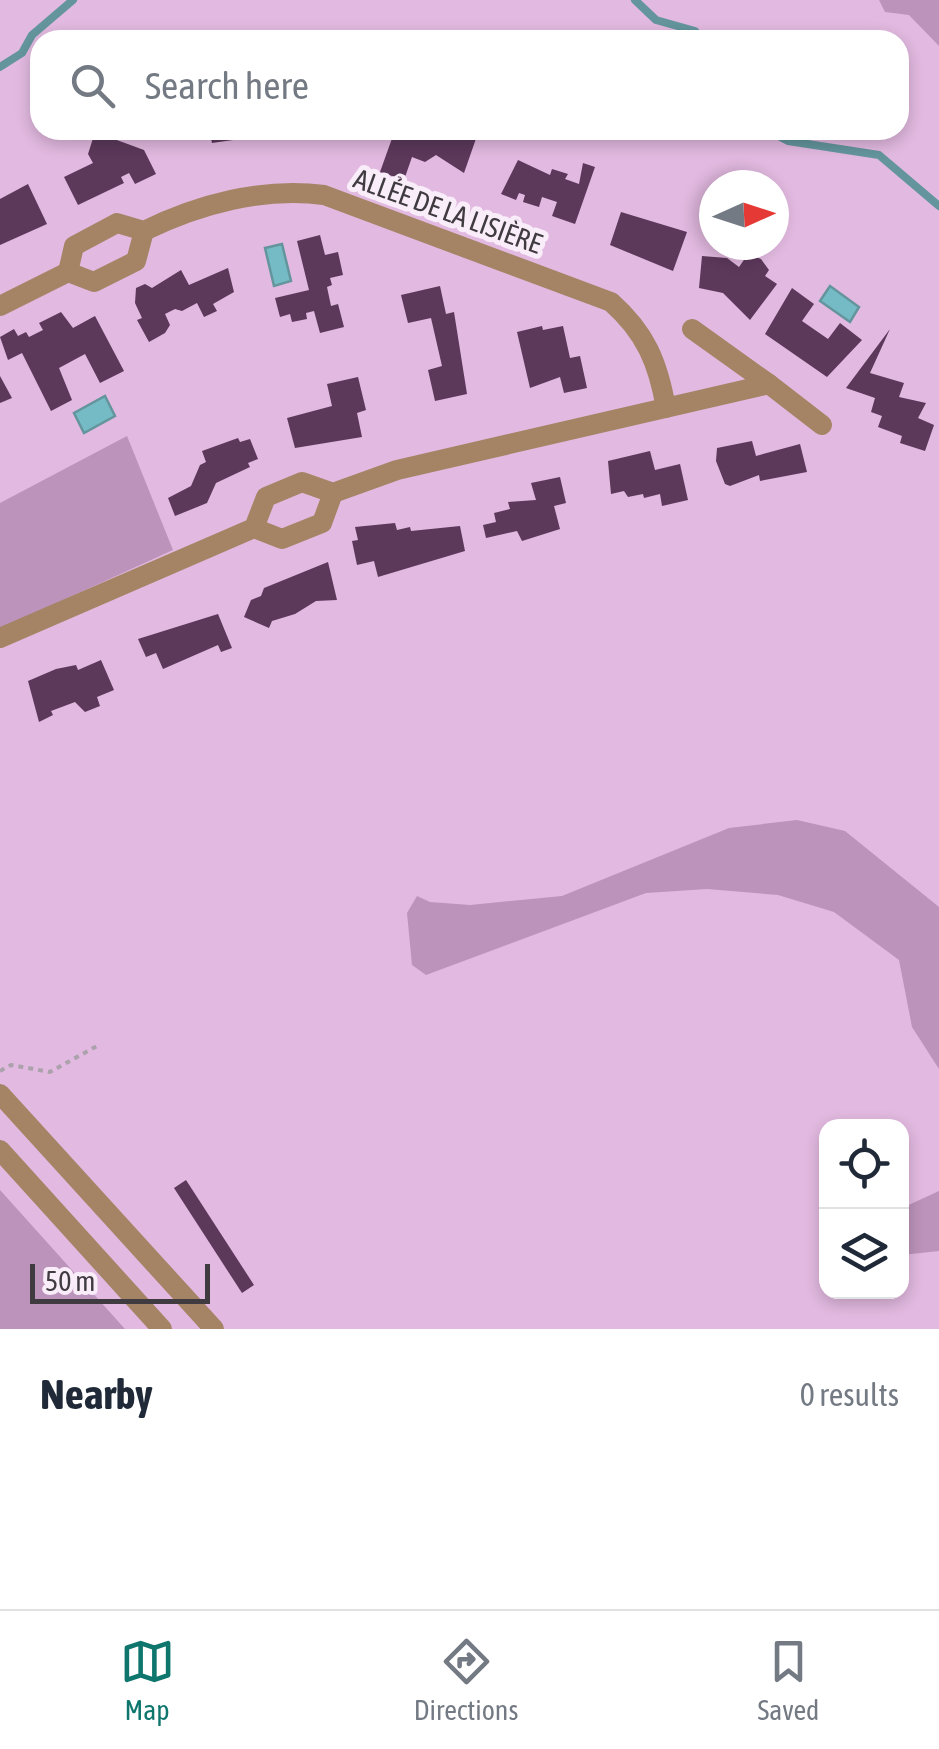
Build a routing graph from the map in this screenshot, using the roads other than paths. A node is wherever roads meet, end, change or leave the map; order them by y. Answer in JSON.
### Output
{"nodes":[{"id":1,"x":144,"y":231,"type":"junction"},
{"id":2,"x":68,"y":272,"type":"junction"},
{"id":3,"x":0,"y":306,"type":"edge"},
{"id":4,"x":692,"y":329,"type":"dead end"},
{"id":5,"x":769,"y":384,"type":"junction"},
{"id":6,"x":666,"y":408,"type":"junction"},
{"id":7,"x":822,"y":424,"type":"dead end"},
{"id":8,"x":333,"y":493,"type":"junction"},
{"id":9,"x":254,"y":528,"type":"junction"},
{"id":10,"x":0,"y":638,"type":"edge"},
{"id":11,"x":0,"y":1094,"type":"edge"},
{"id":12,"x":0,"y":1150,"type":"edge"},
{"id":13,"x":162,"y":1329,"type":"edge"},
{"id":14,"x":214,"y":1329,"type":"edge"}],
"edges":[{"from":1,"to":2,"type":"street","name":"ALLÉE DE LA LISIÈRE"},
{"from":1,"to":2,"type":"street","name":"ALLÉE DE LA LISIÈRE"},
{"from":1,"to":6,"type":"street","name":"ALLÉE DE LA LISIÈRE"},
{"from":2,"to":3,"type":"street","name":"ALLÉE DE LA LISIÈRE"},
{"from":4,"to":5,"type":"street"},
{"from":5,"to":6,"type":"street"},
{"from":5,"to":7,"type":"street"},
{"from":6,"to":8,"type":"street"},
{"from":8,"to":9,"type":"street"},
{"from":8,"to":9,"type":"street"},
{"from":9,"to":10,"type":"street"},
{"from":11,"to":14,"type":"street"},
{"from":12,"to":13,"type":"street"}]}
